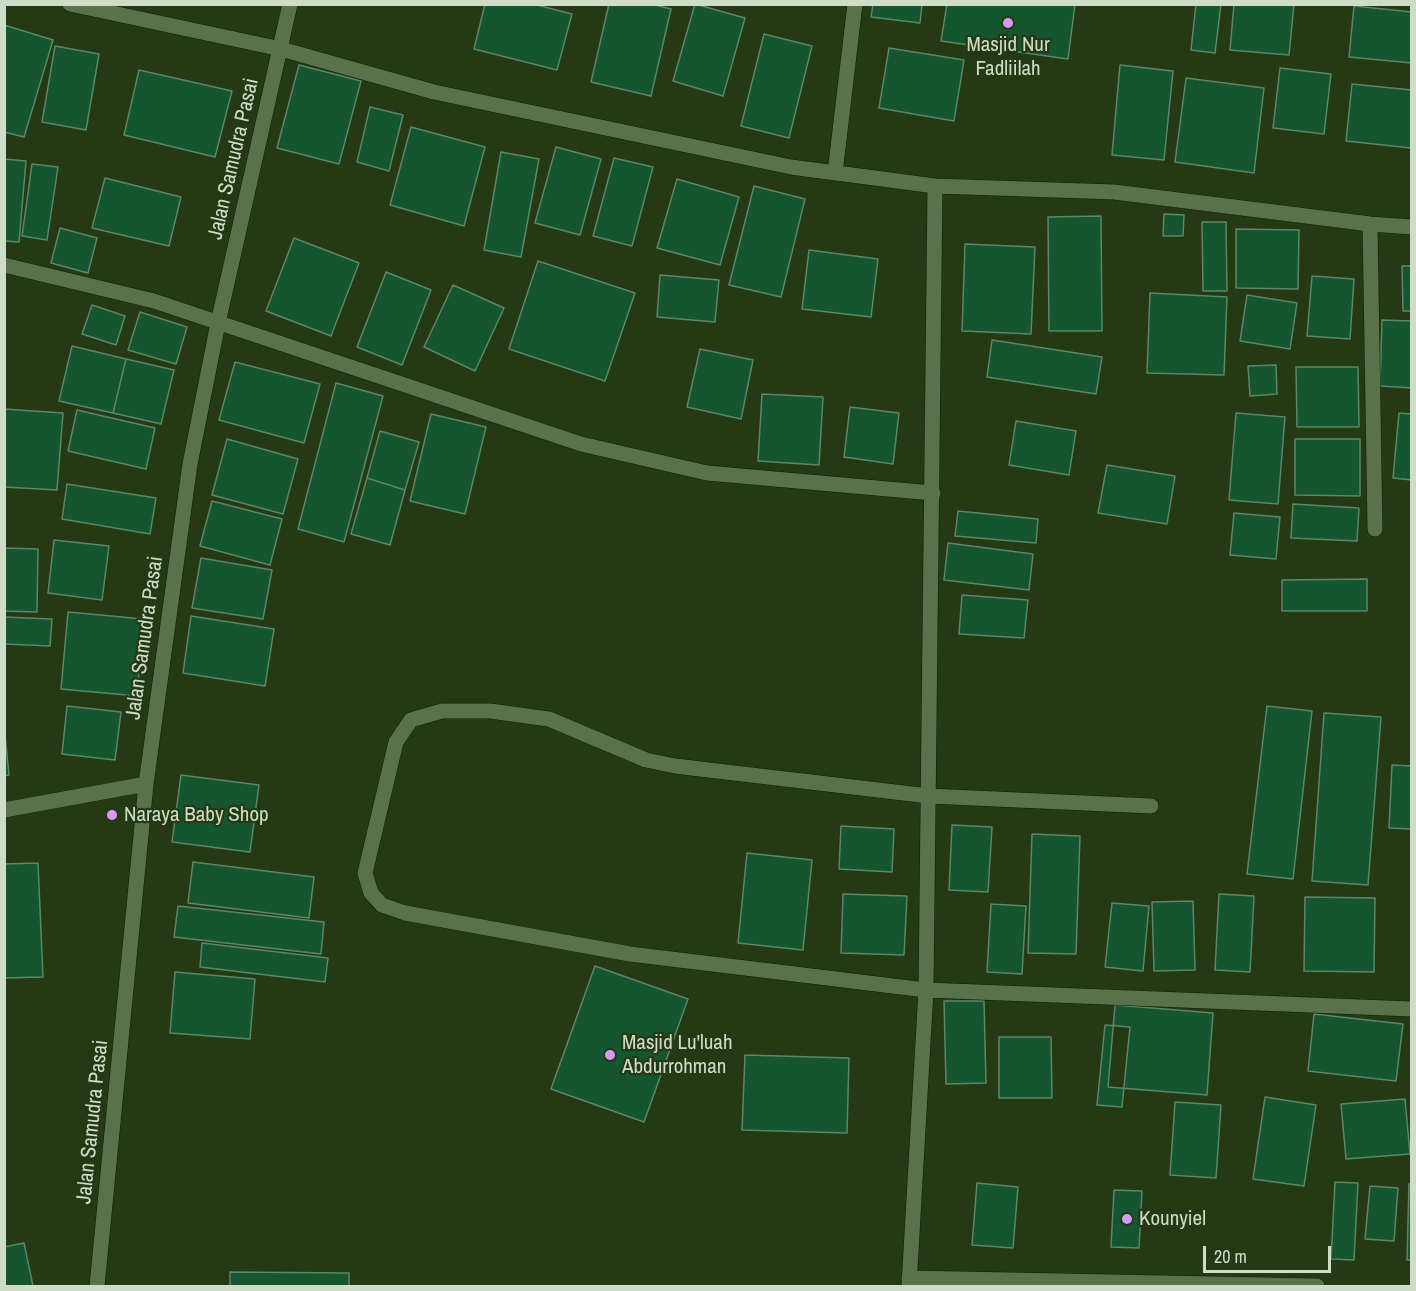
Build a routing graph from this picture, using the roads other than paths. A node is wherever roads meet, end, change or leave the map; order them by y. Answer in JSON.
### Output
{"nodes":[{"id":1,"x":70,"y":4,"type":"edge"},
{"id":2,"x":290,"y":4,"type":"edge"},
{"id":3,"x":855,"y":4,"type":"edge"},
{"id":4,"x":281,"y":49,"type":"junction"},
{"id":5,"x":835,"y":173,"type":"junction"},
{"id":6,"x":935,"y":186,"type":"junction"},
{"id":7,"x":1370,"y":224,"type":"junction"},
{"id":8,"x":1412,"y":227,"type":"edge"},
{"id":9,"x":4,"y":265,"type":"edge"},
{"id":10,"x":218,"y":323,"type":"junction"},
{"id":11,"x":933,"y":500,"type":"junction"},
{"id":12,"x":1375,"y":529,"type":"dead end"},
{"id":13,"x":146,"y":784,"type":"junction"},
{"id":14,"x":929,"y":796,"type":"junction"},
{"id":15,"x":1151,"y":806,"type":"dead end"},
{"id":16,"x":4,"y":810,"type":"edge"},
{"id":17,"x":926,"y":990,"type":"junction"},
{"id":18,"x":1412,"y":1009,"type":"edge"},
{"id":19,"x":909,"y":1282,"type":"edge"},
{"id":20,"x":97,"y":1287,"type":"edge"},
{"id":21,"x":1317,"y":1287,"type":"edge"}],
"edges":[{"from":1,"to":4,"type":"street"},
{"from":2,"to":4,"type":"street","name":"Jalan Samudra Pasai"},
{"from":3,"to":5,"type":"street"},
{"from":4,"to":5,"type":"street"},
{"from":4,"to":10,"type":"street","name":"Jalan Samudra Pasai"},
{"from":5,"to":6,"type":"street"},
{"from":6,"to":7,"type":"street"},
{"from":6,"to":11,"type":"street"},
{"from":7,"to":8,"type":"street"},
{"from":7,"to":12,"type":"street"},
{"from":9,"to":10,"type":"street"},
{"from":10,"to":11,"type":"street"},
{"from":10,"to":13,"type":"street","name":"Jalan Samudra Pasai"},
{"from":11,"to":14,"type":"street"},
{"from":13,"to":16,"type":"street"},
{"from":13,"to":20,"type":"street","name":"Jalan Samudra Pasai"},
{"from":14,"to":15,"type":"street"},
{"from":14,"to":17,"type":"street"},
{"from":14,"to":17,"type":"street"},
{"from":17,"to":18,"type":"street"},
{"from":17,"to":19,"type":"street"},
{"from":19,"to":21,"type":"street"}]}
